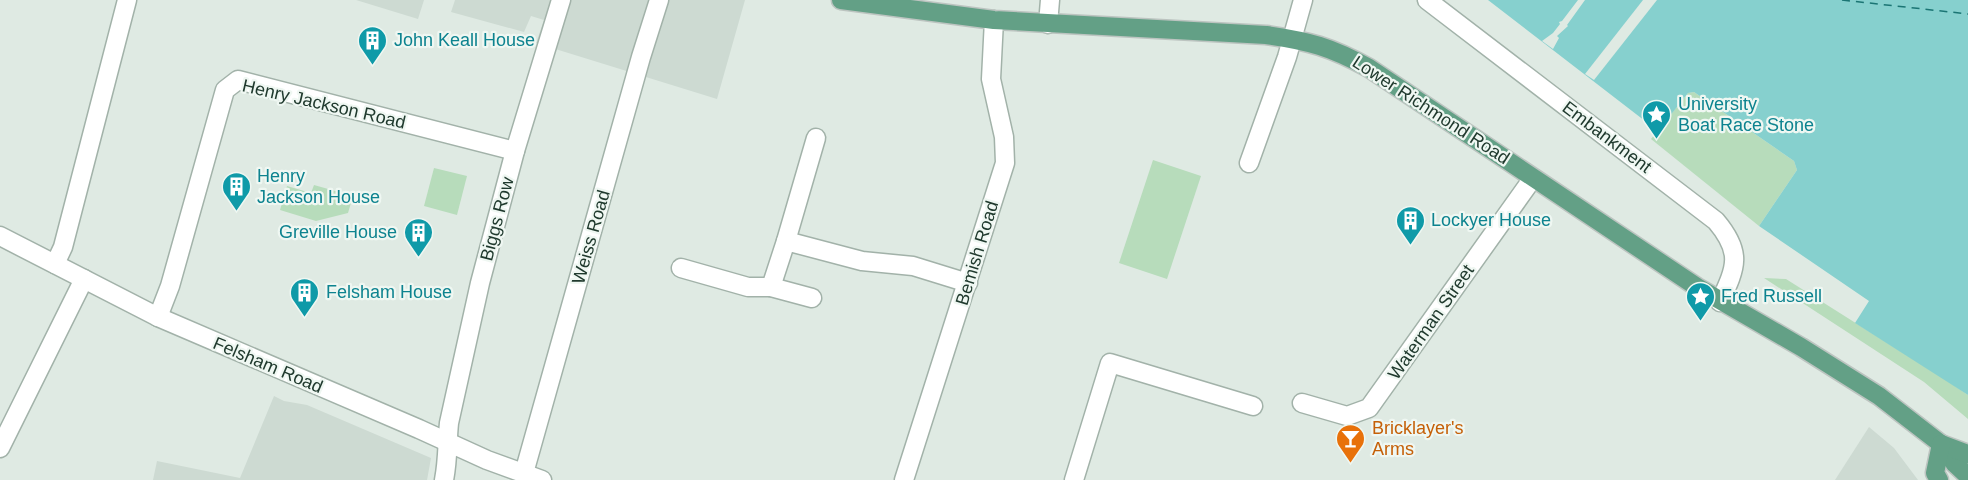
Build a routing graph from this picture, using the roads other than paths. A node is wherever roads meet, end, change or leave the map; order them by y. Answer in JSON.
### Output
{"nodes":[{"id":1,"x":127,"y":0,"type":"edge"},
{"id":2,"x":561,"y":0,"type":"edge"},
{"id":3,"x":659,"y":0,"type":"edge"},
{"id":4,"x":842,"y":0,"type":"edge"},
{"id":5,"x":1050,"y":0,"type":"edge"},
{"id":6,"x":1303,"y":0,"type":"edge"},
{"id":7,"x":1427,"y":0,"type":"edge"},
{"id":8,"x":994,"y":20,"type":"junction"},
{"id":9,"x":1047,"y":24,"type":"junction"},
{"id":10,"x":1293,"y":38,"type":"junction"},
{"id":11,"x":816,"y":138,"type":"dead end"},
{"id":12,"x":515,"y":151,"type":"junction"},
{"id":13,"x":1250,"y":164,"type":"dead end"},
{"id":14,"x":1533,"y":178,"type":"junction"},
{"id":15,"x":0,"y":236,"type":"edge"},
{"id":16,"x":786,"y":241,"type":"junction"},
{"id":17,"x":55,"y":264,"type":"junction"},
{"id":18,"x":681,"y":268,"type":"dead end"},
{"id":19,"x":84,"y":279,"type":"junction"},
{"id":20,"x":968,"y":283,"type":"junction"},
{"id":21,"x":771,"y":287,"type":"junction"},
{"id":22,"x":812,"y":298,"type":"dead end"},
{"id":23,"x":1720,"y":302,"type":"junction"},
{"id":24,"x":158,"y":317,"type":"junction"},
{"id":25,"x":1302,"y":403,"type":"dead end"},
{"id":26,"x":1253,"y":406,"type":"dead end"},
{"id":27,"x":447,"y":441,"type":"junction"},
{"id":28,"x":1941,"y":444,"type":"junction"},
{"id":29,"x":0,"y":448,"type":"edge"},
{"id":30,"x":1968,"y":454,"type":"edge"},
{"id":31,"x":524,"y":474,"type":"junction"},
{"id":32,"x":1968,"y":476,"type":"edge"},
{"id":33,"x":444,"y":480,"type":"edge"},
{"id":34,"x":542,"y":480,"type":"edge"},
{"id":35,"x":904,"y":480,"type":"edge"},
{"id":36,"x":1074,"y":480,"type":"edge"},
{"id":37,"x":1940,"y":480,"type":"edge"}],
"edges":[{"from":1,"to":17,"type":"street"},
{"from":2,"to":12,"type":"street","name":"Biggs Row"},
{"from":3,"to":31,"type":"street","name":"Weiss Road"},
{"from":4,"to":8,"type":"main road","name":"Lower Richmond Road"},
{"from":5,"to":9,"type":"street"},
{"from":6,"to":10,"type":"street"},
{"from":7,"to":23,"type":"street","name":"Embankment"},
{"from":8,"to":9,"type":"main road","name":"Lower Richmond Road"},
{"from":8,"to":20,"type":"street","name":"Bemish Road"},
{"from":9,"to":10,"type":"main road","name":"Lower Richmond Road"},
{"from":10,"to":13,"type":"street"},
{"from":10,"to":14,"type":"main road","name":"Lower Richmond Road"},
{"from":11,"to":16,"type":"street"},
{"from":12,"to":24,"type":"street","name":"Henry Jackson Road"},
{"from":12,"to":27,"type":"street","name":"Biggs Row"},
{"from":14,"to":23,"type":"main road","name":"Lower Richmond Road"},
{"from":14,"to":25,"type":"street","name":"Waterman Street"},
{"from":15,"to":17,"type":"street","name":"Felsham Road"},
{"from":16,"to":20,"type":"street"},
{"from":16,"to":21,"type":"street"},
{"from":17,"to":19,"type":"street","name":"Felsham Road"},
{"from":18,"to":21,"type":"street"},
{"from":19,"to":24,"type":"street","name":"Felsham Road"},
{"from":19,"to":29,"type":"street"},
{"from":20,"to":35,"type":"street","name":"Bemish Road"},
{"from":21,"to":22,"type":"street"},
{"from":23,"to":28,"type":"main road","name":"Lower Richmond Road"},
{"from":24,"to":27,"type":"street","name":"Felsham Road"},
{"from":26,"to":36,"type":"street"},
{"from":27,"to":31,"type":"street","name":"Felsham Road"},
{"from":27,"to":33,"type":"street","name":"Biggs Row"},
{"from":28,"to":30,"type":"main road","name":"Lower Richmond Road"},
{"from":28,"to":32,"type":"main road","name":"Lower Richmond Road"},
{"from":28,"to":37,"type":"main road"},
{"from":31,"to":34,"type":"street","name":"Felsham Road"}]}
